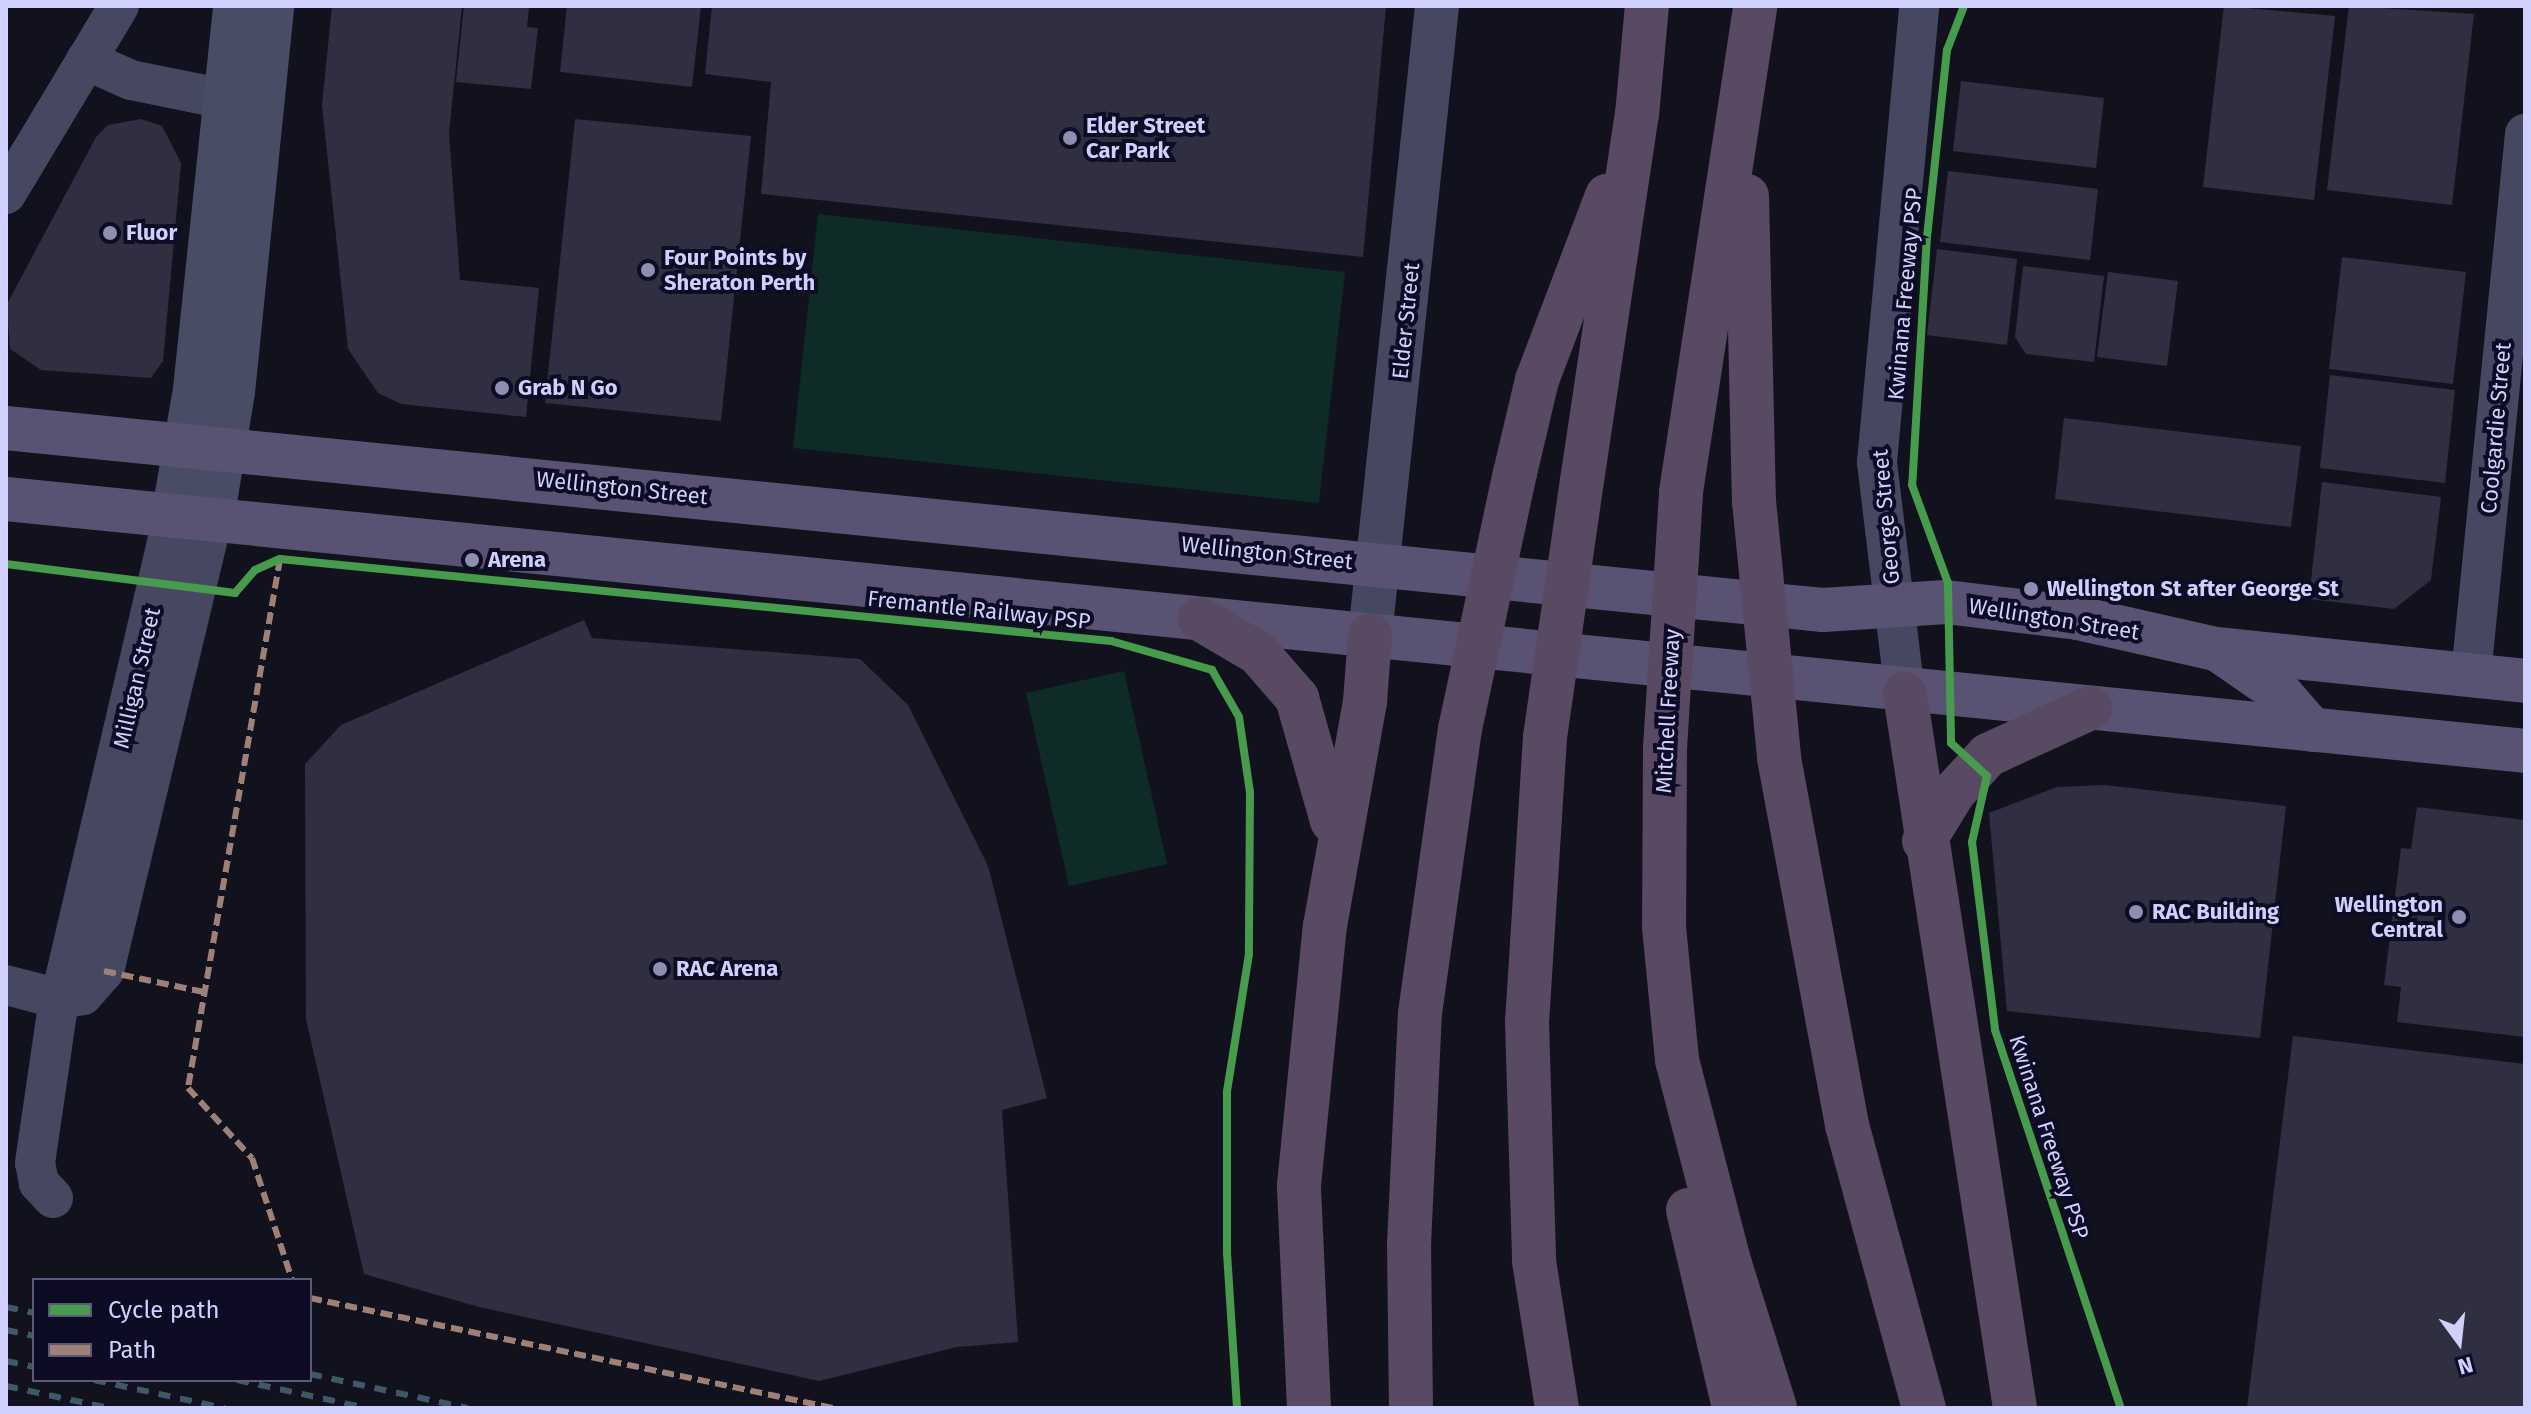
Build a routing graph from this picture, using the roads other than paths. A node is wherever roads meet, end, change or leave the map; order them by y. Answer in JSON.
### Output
{"nodes":[{"id":1,"x":119,"y":6,"type":"edge"},
{"id":2,"x":235,"y":6,"type":"edge"},
{"id":3,"x":272,"y":6,"type":"edge"},
{"id":4,"x":1437,"y":6,"type":"edge"},
{"id":5,"x":1647,"y":6,"type":"edge"},
{"id":6,"x":1755,"y":6,"type":"edge"},
{"id":7,"x":1919,"y":6,"type":"edge"},
{"id":8,"x":86,"y":60,"type":"junction"},
{"id":9,"x":1745,"y":94,"type":"junction"},
{"id":10,"x":224,"y":99,"type":"junction"},
{"id":11,"x":1637,"y":115,"type":"junction"},
{"id":12,"x":2525,"y":134,"type":"edge"},
{"id":13,"x":6,"y":194,"type":"edge"},
{"id":14,"x":6,"y":428,"type":"edge"},
{"id":15,"x":205,"y":447,"type":"junction"},
{"id":16,"x":6,"y":499,"type":"edge"},
{"id":17,"x":192,"y":518,"type":"junction"},
{"id":18,"x":1379,"y":564,"type":"junction"},
{"id":19,"x":1894,"y":606,"type":"junction"},
{"id":20,"x":1200,"y":619,"type":"junction"},
{"id":21,"x":1370,"y":635,"type":"junction"},
{"id":22,"x":2216,"y":649,"type":"junction"},
{"id":23,"x":2471,"y":675,"type":"junction"},
{"id":24,"x":2525,"y":681,"type":"edge"},
{"id":25,"x":1905,"y":694,"type":"junction"},
{"id":26,"x":2090,"y":708,"type":"junction"},
{"id":27,"x":2312,"y":730,"type":"junction"},
{"id":28,"x":2525,"y":751,"type":"edge"},
{"id":29,"x":1924,"y":841,"type":"junction"},
{"id":30,"x":1338,"y":843,"type":"junction"},
{"id":31,"x":6,"y":985,"type":"edge"},
{"id":32,"x":60,"y":999,"type":"junction"},
{"id":33,"x":1677,"y":1060,"type":"junction"},
{"id":34,"x":53,"y":1198,"type":"dead end"},
{"id":35,"x":1309,"y":1408,"type":"edge"},
{"id":36,"x":1411,"y":1408,"type":"edge"},
{"id":37,"x":1557,"y":1408,"type":"edge"},
{"id":38,"x":1734,"y":1408,"type":"edge"},
{"id":39,"x":1775,"y":1408,"type":"edge"},
{"id":40,"x":1924,"y":1408,"type":"edge"},
{"id":41,"x":2015,"y":1408,"type":"edge"}],
"edges":[{"from":1,"to":8,"type":"street"},
{"from":2,"to":10,"type":"main road","name":"Milligan Street"},
{"from":3,"to":15,"type":"main road","name":"Milligan Street"},
{"from":4,"to":18,"type":"street","name":"Elder Street"},
{"from":5,"to":11,"type":"highway"},
{"from":6,"to":9,"type":"highway","name":"Mitchell Freeway"},
{"from":7,"to":19,"type":"street","name":"George Street"},
{"from":8,"to":10,"type":"street"},
{"from":8,"to":13,"type":"street"},
{"from":9,"to":33,"type":"highway","name":"Mitchell Freeway","bridge":true},
{"from":9,"to":40,"type":"highway","bridge":true},
{"from":10,"to":15,"type":"main road","name":"Milligan Street"},
{"from":11,"to":36,"type":"highway","bridge":true},
{"from":11,"to":37,"type":"highway","bridge":true},
{"from":12,"to":23,"type":"street","name":"Coolgardie Street"},
{"from":14,"to":15,"type":"main road","name":"Wellington Street"},
{"from":15,"to":17,"type":"main road","name":"Milligan Street"},
{"from":15,"to":18,"type":"main road","name":"Wellington Street"},
{"from":16,"to":17,"type":"main road"},
{"from":17,"to":20,"type":"main road"},
{"from":17,"to":32,"type":"street","name":"Milligan Street"},
{"from":17,"to":32,"type":"street","name":"Milligan Street"},
{"from":18,"to":19,"type":"main road","name":"Wellington Street"},
{"from":18,"to":21,"type":"street","name":"Elder Street"},
{"from":19,"to":22,"type":"main road","name":"Wellington Street"},
{"from":19,"to":25,"type":"street","name":"George Street"},
{"from":20,"to":21,"type":"main road"},
{"from":20,"to":30,"type":"highway"},
{"from":21,"to":25,"type":"main road"},
{"from":21,"to":30,"type":"highway"},
{"from":22,"to":23,"type":"main road","name":"Wellington Street"},
{"from":22,"to":27,"type":"main road"},
{"from":23,"to":24,"type":"main road","name":"Wellington Street"},
{"from":25,"to":26,"type":"main road"},
{"from":25,"to":29,"type":"highway"},
{"from":26,"to":27,"type":"main road"},
{"from":26,"to":29,"type":"highway"},
{"from":27,"to":28,"type":"main road"},
{"from":29,"to":41,"type":"highway"},
{"from":30,"to":35,"type":"highway"},
{"from":31,"to":32,"type":"street"},
{"from":32,"to":34,"type":"street","name":"Milligan Street"},
{"from":33,"to":38,"type":"highway"},
{"from":33,"to":39,"type":"highway","name":"Mitchell Freeway"}]}
